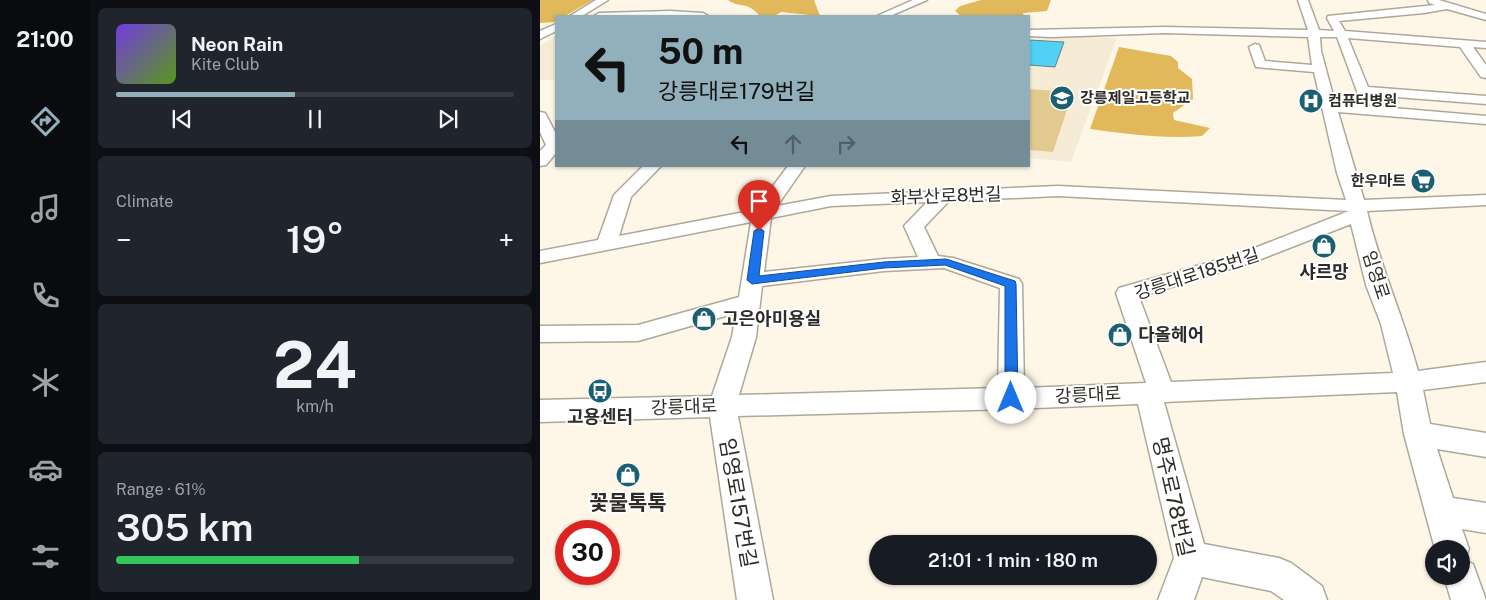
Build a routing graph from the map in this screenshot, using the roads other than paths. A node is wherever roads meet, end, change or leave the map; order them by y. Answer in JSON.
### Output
{"nodes":[{"id":1,"x":603,"y":0,"type":"edge"},
{"id":2,"x":922,"y":0,"type":"edge"},
{"id":3,"x":1303,"y":0,"type":"edge"},
{"id":4,"x":1398,"y":2,"type":"dead end"},
{"id":5,"x":1426,"y":5,"type":"edge"},
{"id":6,"x":577,"y":15,"type":"edge"},
{"id":7,"x":634,"y":15,"type":"edge"},
{"id":8,"x":686,"y":15,"type":"edge"},
{"id":9,"x":884,"y":15,"type":"edge"},
{"id":10,"x":1486,"y":17,"type":"edge"},
{"id":11,"x":555,"y":28,"type":"edge"},
{"id":12,"x":1030,"y":33,"type":"edge"},
{"id":13,"x":1315,"y":34,"type":"junction"},
{"id":14,"x":1341,"y":34,"type":"junction"},
{"id":15,"x":540,"y":36,"type":"edge"},
{"id":16,"x":1463,"y":42,"type":"junction"},
{"id":17,"x":1486,"y":45,"type":"edge"},
{"id":18,"x":1255,"y":47,"type":"dead end"},
{"id":19,"x":1321,"y":69,"type":"junction"},
{"id":20,"x":1486,"y":74,"type":"edge"},
{"id":21,"x":1486,"y":100,"type":"edge"},
{"id":22,"x":1331,"y":107,"type":"junction"},
{"id":23,"x":540,"y":116,"type":"edge"},
{"id":24,"x":1486,"y":120,"type":"edge"},
{"id":25,"x":548,"y":132,"type":"edge"},
{"id":26,"x":540,"y":161,"type":"edge"},
{"id":27,"x":652,"y":167,"type":"edge"},
{"id":28,"x":796,"y":167,"type":"edge"},
{"id":29,"x":944,"y":196,"type":"junction"},
{"id":30,"x":1486,"y":200,"type":"edge"},
{"id":31,"x":1358,"y":210,"type":"junction"},
{"id":32,"x":762,"y":214,"type":"junction"},
{"id":33,"x":606,"y":245,"type":"junction"},
{"id":34,"x":540,"y":257,"type":"edge"},
{"id":35,"x":931,"y":263,"type":"junction"},
{"id":36,"x":751,"y":291,"type":"junction"},
{"id":37,"x":540,"y":334,"type":"edge"},
{"id":38,"x":1486,"y":372,"type":"edge"},
{"id":39,"x":1408,"y":382,"type":"junction"},
{"id":40,"x":1155,"y":392,"type":"junction"},
{"id":41,"x":1011,"y":398,"type":"junction"},
{"id":42,"x":722,"y":406,"type":"junction"},
{"id":43,"x":540,"y":411,"type":"edge"},
{"id":44,"x":1418,"y":434,"type":"junction"},
{"id":45,"x":1486,"y":445,"type":"edge"},
{"id":46,"x":1440,"y":510,"type":"junction"},
{"id":47,"x":1486,"y":518,"type":"edge"},
{"id":48,"x":1449,"y":540,"type":"edge"},
{"id":49,"x":1191,"y":558,"type":"junction"},
{"id":50,"x":1464,"y":585,"type":"edge"},
{"id":51,"x":755,"y":600,"type":"edge"},
{"id":52,"x":1176,"y":600,"type":"edge"},
{"id":53,"x":1312,"y":600,"type":"edge"},
{"id":54,"x":1469,"y":600,"type":"edge"}],
"edges":[{"from":1,"to":6,"type":"street"},
{"from":2,"to":9,"type":"street"},
{"from":3,"to":13,"type":"street","name":"임영로"},
{"from":4,"to":5,"type":"street"},
{"from":5,"to":10,"type":"street"},
{"from":5,"to":14,"type":"street"},
{"from":7,"to":8,"type":"street"},
{"from":11,"to":15,"type":"street"},
{"from":12,"to":13,"type":"street"},
{"from":13,"to":14,"type":"street"},
{"from":13,"to":19,"type":"street","name":"임영로"},
{"from":14,"to":16,"type":"street"},
{"from":14,"to":21,"type":"street"},
{"from":16,"to":17,"type":"street"},
{"from":16,"to":20,"type":"street"},
{"from":18,"to":19,"type":"street"},
{"from":19,"to":22,"type":"street","name":"임영로"},
{"from":22,"to":24,"type":"street"},
{"from":22,"to":31,"type":"street","name":"임영로"},
{"from":23,"to":25,"type":"street"},
{"from":25,"to":26,"type":"street"},
{"from":27,"to":33,"type":"street"},
{"from":28,"to":32,"type":"street"},
{"from":29,"to":31,"type":"street","name":"화부산로8번길"},
{"from":29,"to":32,"type":"street","name":"화부산로8번길"},
{"from":29,"to":35,"type":"street"},
{"from":30,"to":31,"type":"street"},
{"from":31,"to":39,"type":"street","name":"임영로"},
{"from":31,"to":40,"type":"street","name":"강릉대로185번길"},
{"from":32,"to":33,"type":"street","name":"화부산로8번길"},
{"from":32,"to":36,"type":"street"},
{"from":33,"to":34,"type":"street","name":"화부산로8번길"},
{"from":35,"to":36,"type":"street"},
{"from":35,"to":41,"type":"street"},
{"from":36,"to":37,"type":"street"},
{"from":36,"to":42,"type":"street"},
{"from":38,"to":39,"type":"street","name":"강릉대로"},
{"from":39,"to":40,"type":"street","name":"강릉대로"},
{"from":39,"to":44,"type":"street","name":"임영로"},
{"from":40,"to":41,"type":"street","name":"강릉대로"},
{"from":40,"to":49,"type":"street","name":"명주로78번길"},
{"from":41,"to":42,"type":"street","name":"강릉대로"},
{"from":42,"to":43,"type":"street","name":"강릉대로"},
{"from":42,"to":51,"type":"street","name":"임영로157번길"},
{"from":44,"to":45,"type":"street"},
{"from":44,"to":46,"type":"street","name":"임영로"},
{"from":46,"to":47,"type":"street"},
{"from":46,"to":48,"type":"street","name":"임영로"},
{"from":49,"to":52,"type":"street","name":"명주로78번길"},
{"from":49,"to":53,"type":"street"},
{"from":50,"to":54,"type":"street"}]}
